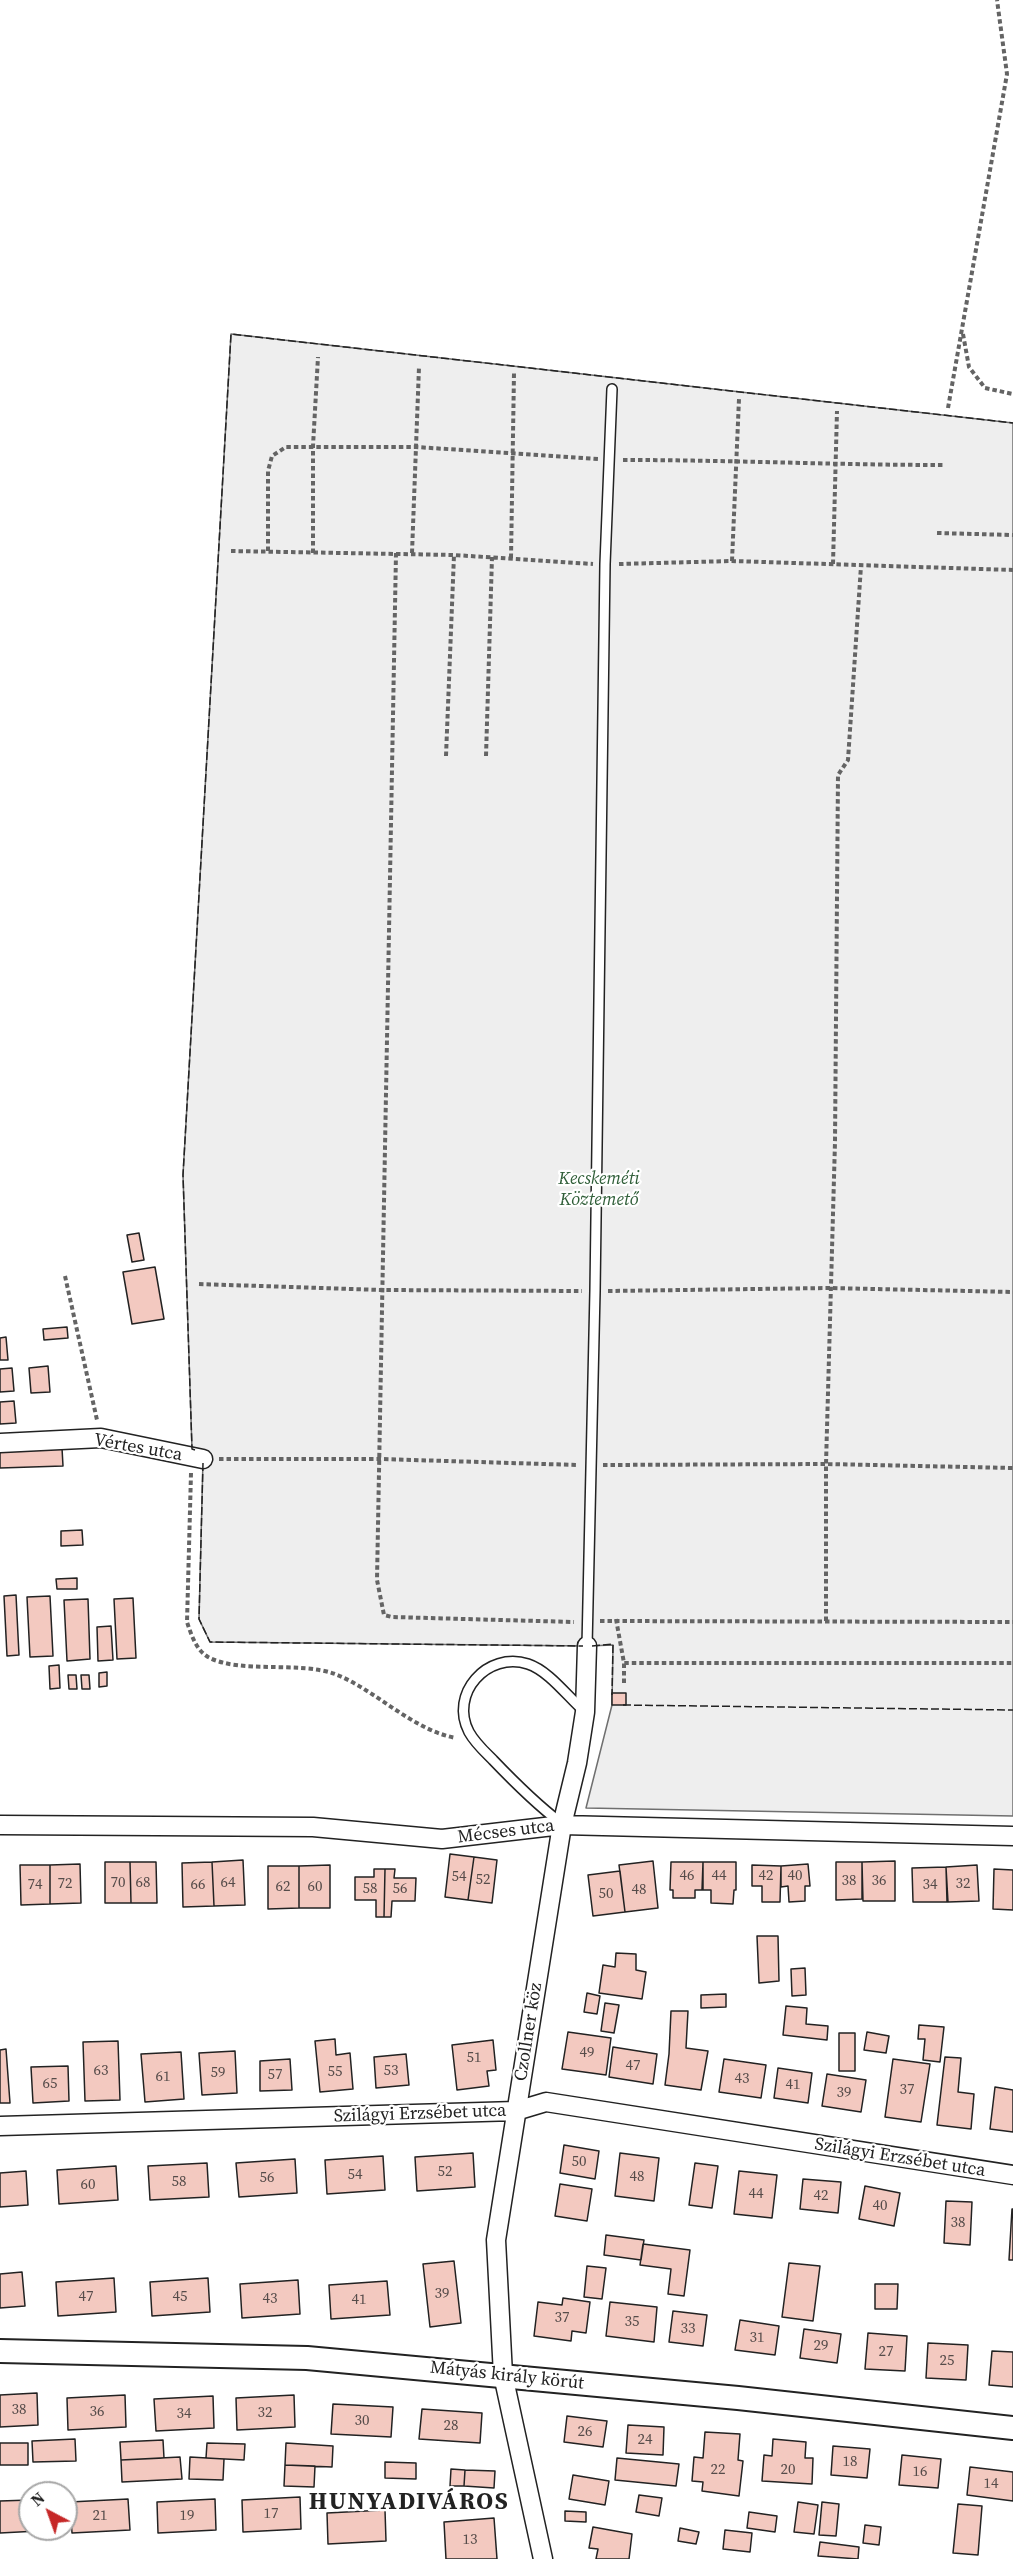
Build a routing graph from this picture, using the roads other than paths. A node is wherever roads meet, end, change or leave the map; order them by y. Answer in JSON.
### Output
{"nodes":[{"id":1,"x":612,"y":389,"type":"dead end"},
{"id":2,"x":0,"y":1443,"type":"edge"},
{"id":3,"x":203,"y":1459,"type":"road end"},
{"id":4,"x":587,"y":1647,"type":"joint"},
{"id":5,"x":585,"y":1712,"type":"junction"},
{"id":6,"x":0,"y":1825,"type":"edge"},
{"id":7,"x":562,"y":1825,"type":"junction"},
{"id":8,"x":1013,"y":1836,"type":"edge"},
{"id":9,"x":516,"y":2111,"type":"junction"},
{"id":10,"x":0,"y":2126,"type":"edge"},
{"id":11,"x":1013,"y":2175,"type":"edge"},
{"id":12,"x":0,"y":2351,"type":"edge"},
{"id":13,"x":503,"y":2375,"type":"junction"},
{"id":14,"x":1013,"y":2428,"type":"edge"},
{"id":15,"x":543,"y":2559,"type":"edge"}],
"edges":[{"from":1,"to":4,"type":"lane"},
{"from":2,"to":3,"type":"street","name":"Vértes utca"},
{"from":4,"to":5,"type":"street","name":"Czollner köz"},
{"from":5,"to":7,"type":"street","name":"Czollner köz"},
{"from":5,"to":7,"type":"lane"},
{"from":6,"to":7,"type":"street","name":"Mécses utca"},
{"from":7,"to":8,"type":"street","name":"Mécses utca"},
{"from":7,"to":9,"type":"street","name":"Czollner köz"},
{"from":9,"to":10,"type":"street","name":"Szilágyi Erzsébet utca"},
{"from":9,"to":11,"type":"street","name":"Szilágyi Erzsébet utca"},
{"from":9,"to":13,"type":"street","name":"Czollner köz"},
{"from":12,"to":13,"type":"street","name":"Mátyás király körút"},
{"from":13,"to":14,"type":"street","name":"Mátyás király körút"},
{"from":13,"to":15,"type":"street","name":"Czollner köz"}]}
